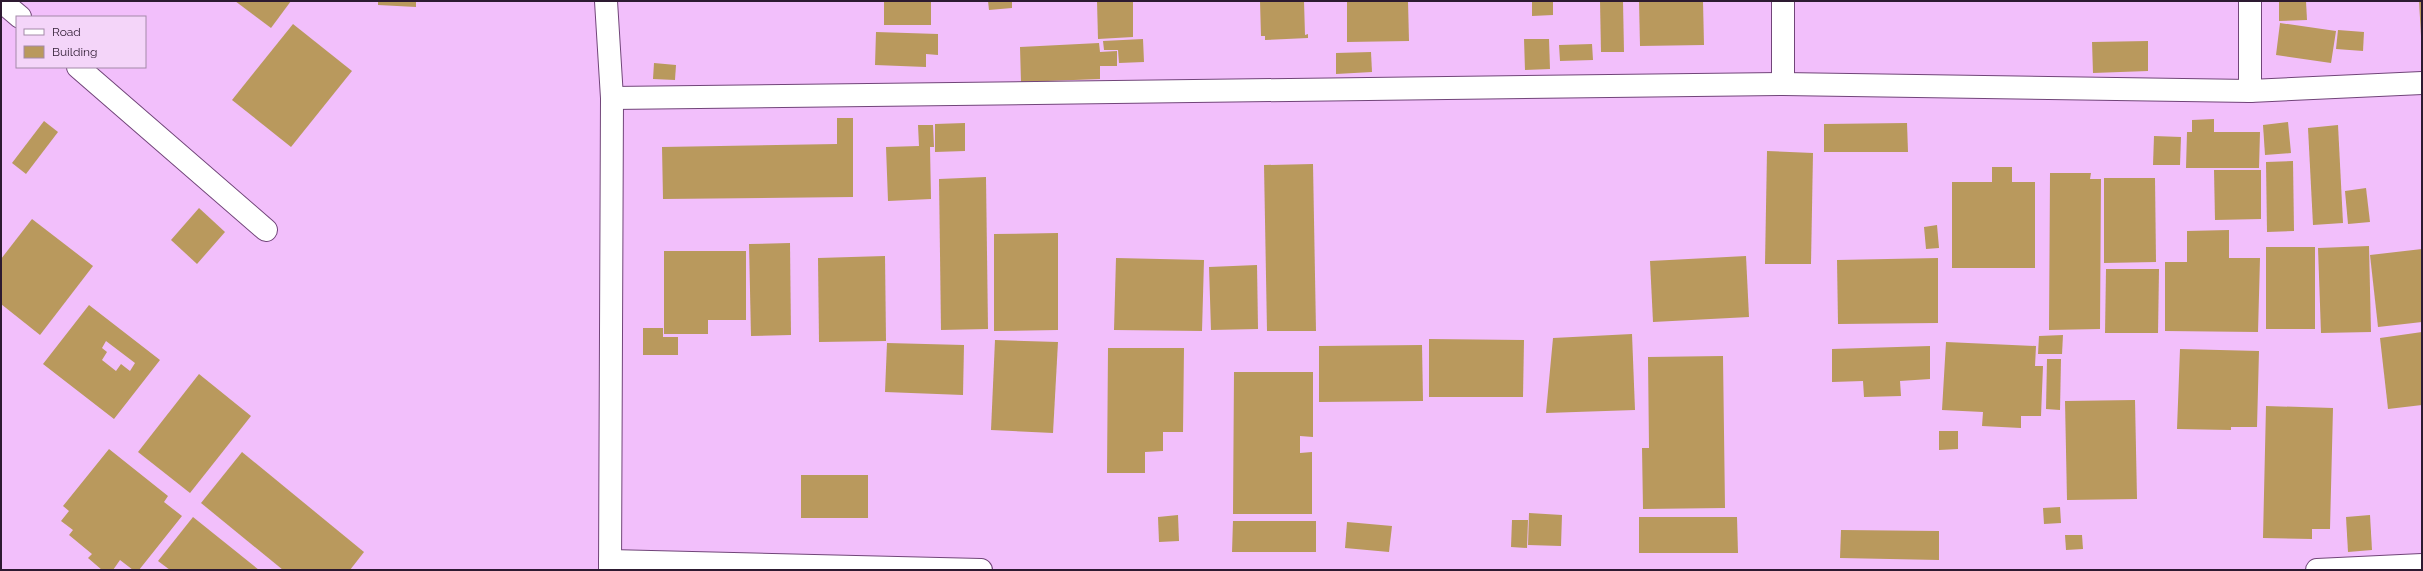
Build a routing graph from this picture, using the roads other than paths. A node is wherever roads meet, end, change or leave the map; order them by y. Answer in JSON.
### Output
{"nodes":[{"id":1,"x":1,"y":1,"type":"edge"},
{"id":2,"x":606,"y":1,"type":"edge"},
{"id":3,"x":1783,"y":1,"type":"edge"},
{"id":4,"x":2250,"y":1,"type":"edge"},
{"id":5,"x":19,"y":16,"type":"edge"},
{"id":6,"x":79,"y":68,"type":"edge"},
{"id":7,"x":2422,"y":83,"type":"edge"},
{"id":8,"x":1783,"y":84,"type":"junction"},
{"id":9,"x":2250,"y":91,"type":"junction"},
{"id":10,"x":612,"y":98,"type":"junction"},
{"id":11,"x":266,"y":230,"type":"dead end"},
{"id":12,"x":2422,"y":565,"type":"edge"},
{"id":13,"x":610,"y":566,"type":"edge"},
{"id":14,"x":981,"y":570,"type":"edge"},
{"id":15,"x":2317,"y":570,"type":"edge"}],
"edges":[{"from":1,"to":5,"type":"street"},
{"from":2,"to":10,"type":"street"},
{"from":3,"to":8,"type":"street"},
{"from":4,"to":9,"type":"street"},
{"from":6,"to":11,"type":"street"},
{"from":7,"to":9,"type":"street"},
{"from":8,"to":9,"type":"street"},
{"from":8,"to":10,"type":"street"},
{"from":10,"to":13,"type":"street"},
{"from":12,"to":15,"type":"street"},
{"from":13,"to":14,"type":"street"}]}
